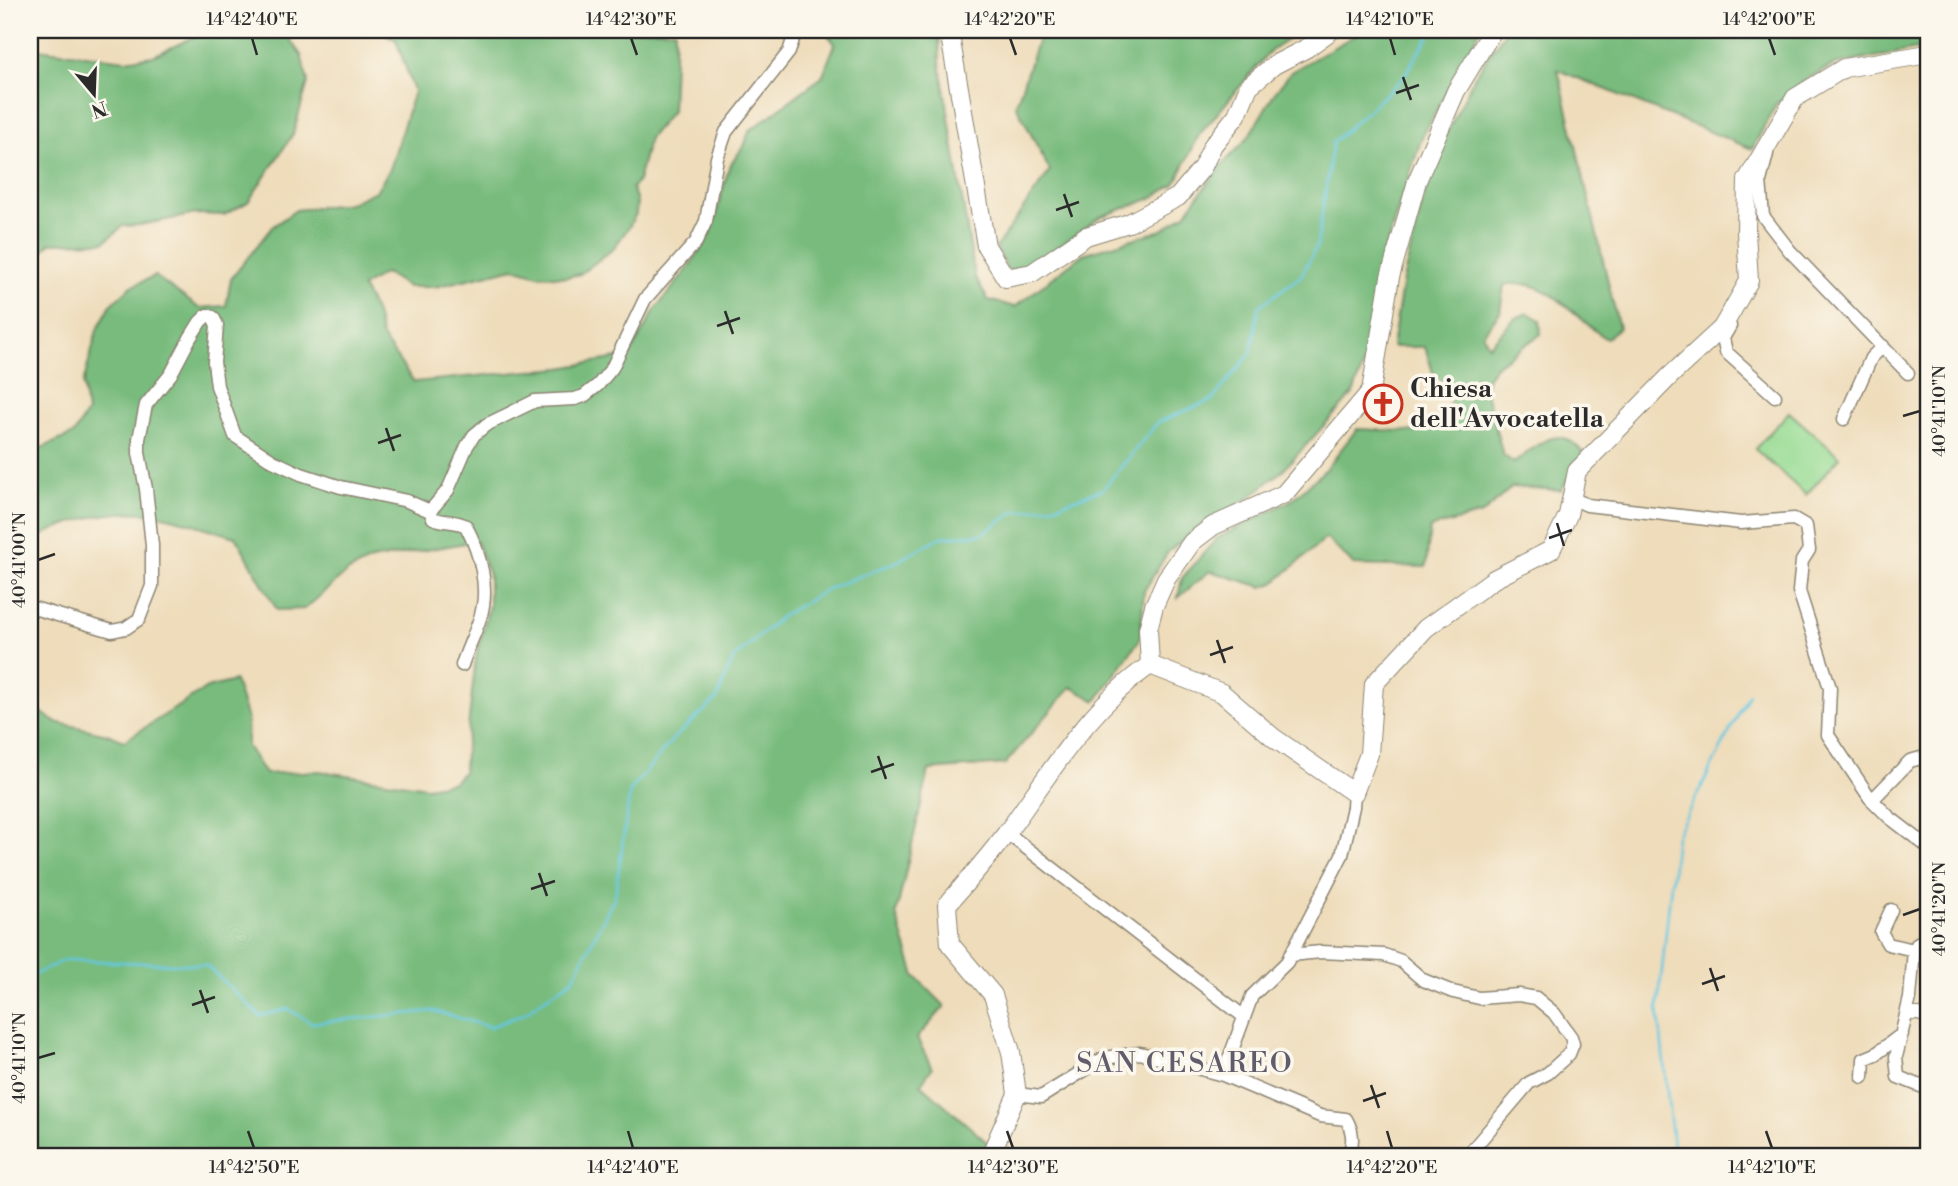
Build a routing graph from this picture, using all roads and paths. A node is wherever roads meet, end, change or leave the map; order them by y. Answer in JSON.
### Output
{"nodes":[{"id":1,"x":796,"y":30,"type":"edge"},
{"id":2,"x":949,"y":30,"type":"edge"},
{"id":3,"x":1332,"y":30,"type":"edge"},
{"id":4,"x":1493,"y":30,"type":"edge"},
{"id":5,"x":1928,"y":54,"type":"edge"},
{"id":6,"x":1774,"y":130,"type":"junction"},
{"id":7,"x":1738,"y":300,"type":"junction"},
{"id":8,"x":1883,"y":346,"type":"junction"},
{"id":9,"x":1908,"y":373,"type":"dead end"},
{"id":10,"x":1774,"y":396,"type":"dead end"},
{"id":11,"x":1844,"y":419,"type":"dead end"},
{"id":12,"x":1572,"y":498,"type":"junction"},
{"id":13,"x":430,"y":511,"type":"junction"},
{"id":14,"x":30,"y":607,"type":"edge"},
{"id":15,"x":462,"y":665,"type":"dead end"},
{"id":16,"x":1150,"y":665,"type":"junction"},
{"id":17,"x":1928,"y":757,"type":"edge"},
{"id":18,"x":1354,"y":793,"type":"junction"},
{"id":19,"x":1872,"y":800,"type":"junction"},
{"id":20,"x":1007,"y":833,"type":"junction"},
{"id":21,"x":1928,"y":847,"type":"edge"},
{"id":22,"x":1891,"y":910,"type":"dead end"},
{"id":23,"x":1928,"y":938,"type":"edge"},
{"id":24,"x":1914,"y":950,"type":"junction"},
{"id":25,"x":1290,"y":955,"type":"junction"},
{"id":26,"x":1907,"y":1012,"type":"junction"},
{"id":27,"x":1928,"y":1016,"type":"edge"},
{"id":28,"x":1243,"y":1017,"type":"junction"},
{"id":29,"x":1902,"y":1034,"type":"junction"},
{"id":30,"x":1223,"y":1075,"type":"junction"},
{"id":31,"x":1863,"y":1077,"type":"dead end"},
{"id":32,"x":1928,"y":1089,"type":"edge"},
{"id":33,"x":1017,"y":1094,"type":"junction"},
{"id":34,"x":991,"y":1156,"type":"edge"},
{"id":35,"x":1346,"y":1156,"type":"edge"},
{"id":36,"x":1467,"y":1156,"type":"edge"}],
"edges":[{"from":1,"to":13,"type":"street"},
{"from":2,"to":3,"type":"street"},
{"from":4,"to":16,"type":"street"},
{"from":5,"to":6,"type":"street"},
{"from":6,"to":7,"type":"street"},
{"from":6,"to":8,"type":"street"},
{"from":7,"to":10,"type":"street"},
{"from":7,"to":12,"type":"street"},
{"from":8,"to":9,"type":"street"},
{"from":8,"to":11,"type":"street"},
{"from":12,"to":18,"type":"street"},
{"from":12,"to":19,"type":"street"},
{"from":13,"to":14,"type":"street"},
{"from":13,"to":15,"type":"street"},
{"from":16,"to":18,"type":"street"},
{"from":16,"to":20,"type":"street"},
{"from":17,"to":19,"type":"street"},
{"from":18,"to":25,"type":"street"},
{"from":19,"to":21,"type":"street"},
{"from":20,"to":28,"type":"street"},
{"from":20,"to":33,"type":"street"},
{"from":22,"to":24,"type":"street"},
{"from":23,"to":24,"type":"street"},
{"from":24,"to":26,"type":"street"},
{"from":25,"to":28,"type":"street"},
{"from":25,"to":36,"type":"street"},
{"from":26,"to":27,"type":"street"},
{"from":26,"to":29,"type":"street"},
{"from":28,"to":30,"type":"street"},
{"from":29,"to":31,"type":"street"},
{"from":29,"to":32,"type":"street"},
{"from":30,"to":33,"type":"street"},
{"from":30,"to":35,"type":"street"},
{"from":33,"to":34,"type":"street"}]}
